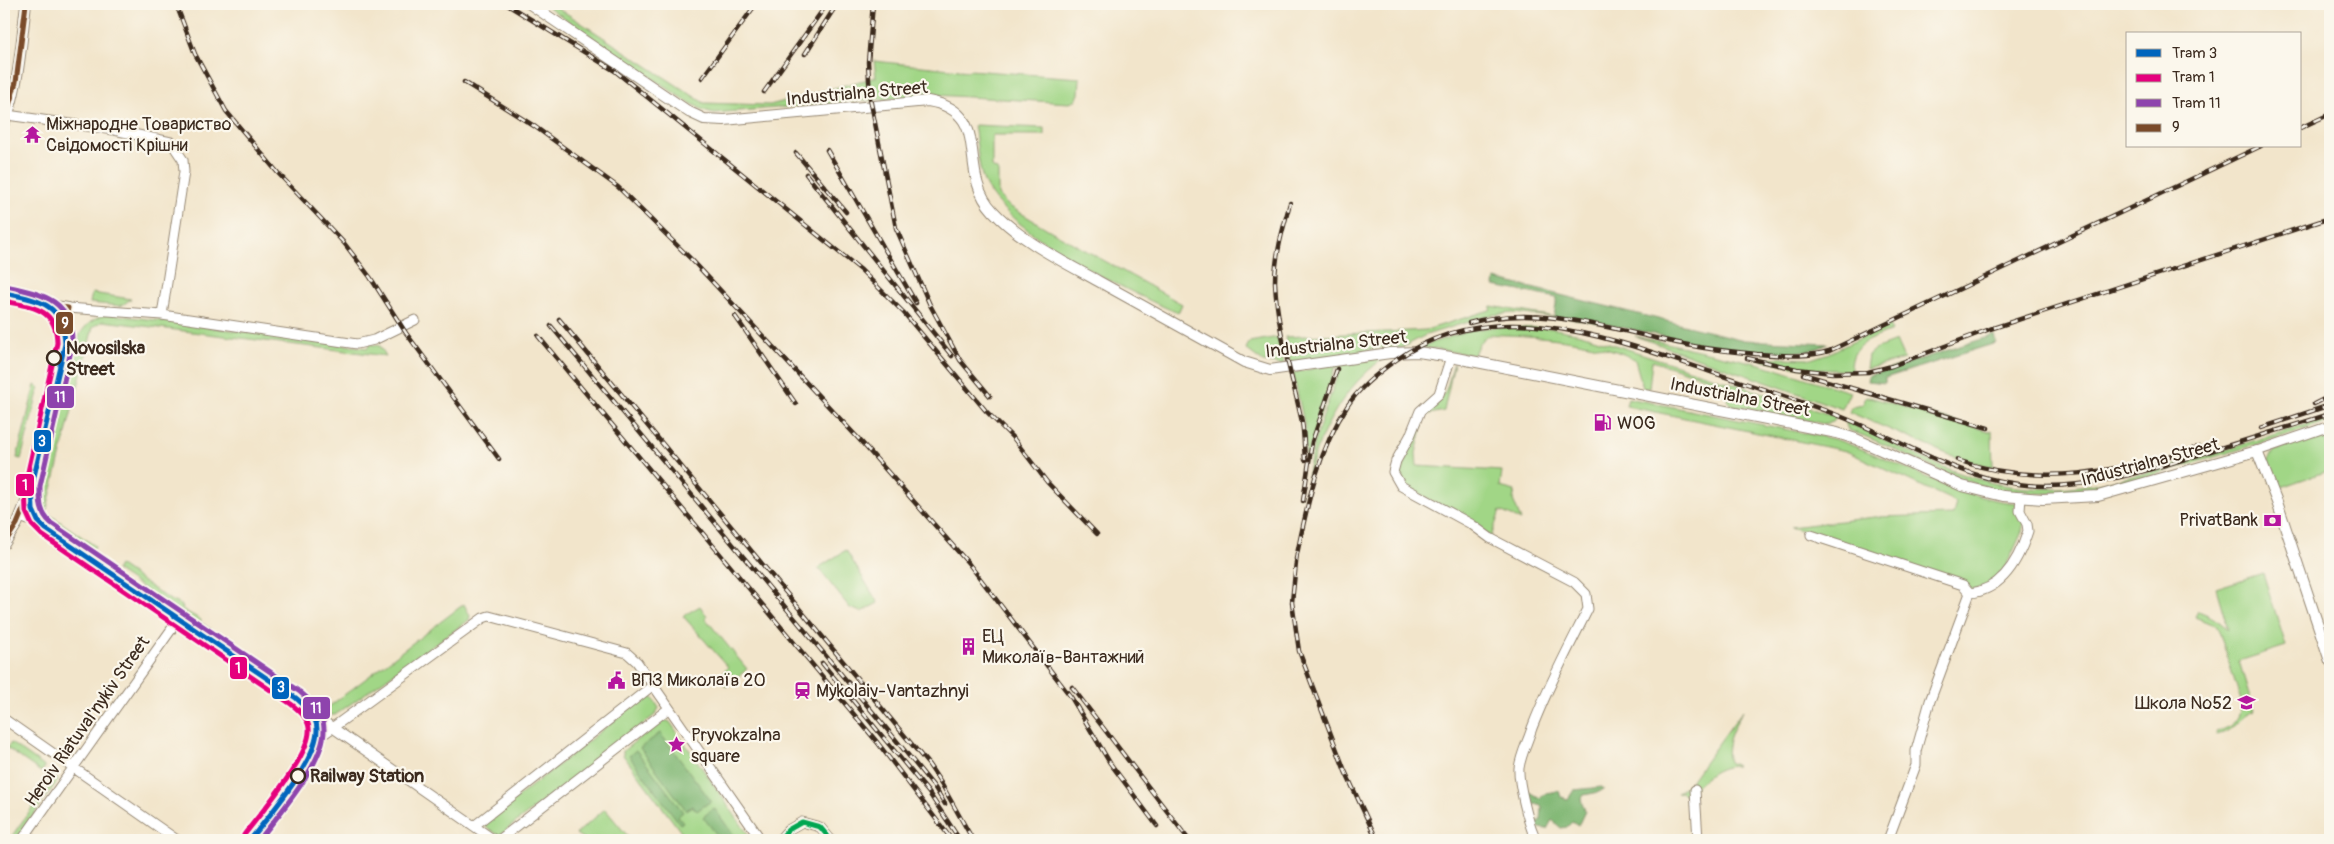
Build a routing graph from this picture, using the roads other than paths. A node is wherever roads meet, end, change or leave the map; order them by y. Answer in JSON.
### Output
{"nodes":[{"id":1,"x":26,"y":4,"type":"edge"},
{"id":2,"x":530,"y":4,"type":"edge"},
{"id":3,"x":5,"y":117,"type":"edge"},
{"id":4,"x":4,"y":298,"type":"edge"},
{"id":5,"x":68,"y":308,"type":"junction"},
{"id":6,"x":162,"y":315,"type":"junction"},
{"id":7,"x":415,"y":320,"type":"dead end"},
{"id":8,"x":1451,"y":357,"type":"junction"},
{"id":9,"x":2330,"y":426,"type":"edge"},
{"id":10,"x":2257,"y":451,"type":"junction"},
{"id":11,"x":2021,"y":497,"type":"junction"},
{"id":12,"x":20,"y":517,"type":"junction"},
{"id":13,"x":1811,"y":535,"type":"dead end"},
{"id":14,"x":4,"y":544,"type":"edge"},
{"id":15,"x":1970,"y":594,"type":"junction"},
{"id":16,"x":178,"y":620,"type":"junction"},
{"id":17,"x":2330,"y":661,"type":"edge"},
{"id":18,"x":652,"y":686,"type":"junction"},
{"id":19,"x":668,"y":709,"type":"junction"},
{"id":20,"x":4,"y":720,"type":"edge"},
{"id":21,"x":333,"y":728,"type":"junction"},
{"id":22,"x":73,"y":768,"type":"junction"},
{"id":23,"x":1695,"y":790,"type":"dead end"},
{"id":24,"x":474,"y":826,"type":"junction"},
{"id":25,"x":1534,"y":835,"type":"dead end"},
{"id":26,"x":22,"y":840,"type":"edge"},
{"id":27,"x":177,"y":840,"type":"edge"},
{"id":28,"x":247,"y":840,"type":"edge"},
{"id":29,"x":494,"y":840,"type":"edge"},
{"id":30,"x":499,"y":840,"type":"edge"},
{"id":31,"x":761,"y":840,"type":"edge"},
{"id":32,"x":779,"y":840,"type":"edge"},
{"id":33,"x":831,"y":840,"type":"edge"},
{"id":34,"x":1698,"y":840,"type":"edge"},
{"id":35,"x":1888,"y":840,"type":"edge"}],
"edges":[{"from":1,"to":3,"type":"street"},
{"from":2,"to":8,"type":"street","name":"Industrialna Street"},
{"from":3,"to":6,"type":"street"},
{"from":4,"to":5,"type":"street"},
{"from":5,"to":6,"type":"street"},
{"from":5,"to":12,"type":"street"},
{"from":6,"to":7,"type":"street"},
{"from":8,"to":11,"type":"street","name":"Industrialna Street"},
{"from":8,"to":25,"type":"street"},
{"from":9,"to":10,"type":"street","name":"Industrialna Street"},
{"from":10,"to":11,"type":"street","name":"Industrialna Street"},
{"from":10,"to":17,"type":"street"},
{"from":11,"to":15,"type":"street"},
{"from":12,"to":14,"type":"street"},
{"from":12,"to":16,"type":"street"},
{"from":13,"to":15,"type":"street"},
{"from":15,"to":35,"type":"street"},
{"from":16,"to":21,"type":"street"},
{"from":16,"to":22,"type":"street","name":"Heroiv Riatuval'nykiv Street"},
{"from":18,"to":19,"type":"street"},
{"from":18,"to":21,"type":"street"},
{"from":18,"to":24,"type":"street"},
{"from":19,"to":30,"type":"street"},
{"from":19,"to":31,"type":"street"},
{"from":20,"to":22,"type":"street"},
{"from":21,"to":24,"type":"street"},
{"from":21,"to":28,"type":"street"},
{"from":22,"to":26,"type":"street","name":"Heroiv Riatuval'nykiv Street"},
{"from":22,"to":27,"type":"street"},
{"from":23,"to":34,"type":"street"},
{"from":24,"to":29,"type":"street"},
{"from":32,"to":33,"type":"street"}]}
